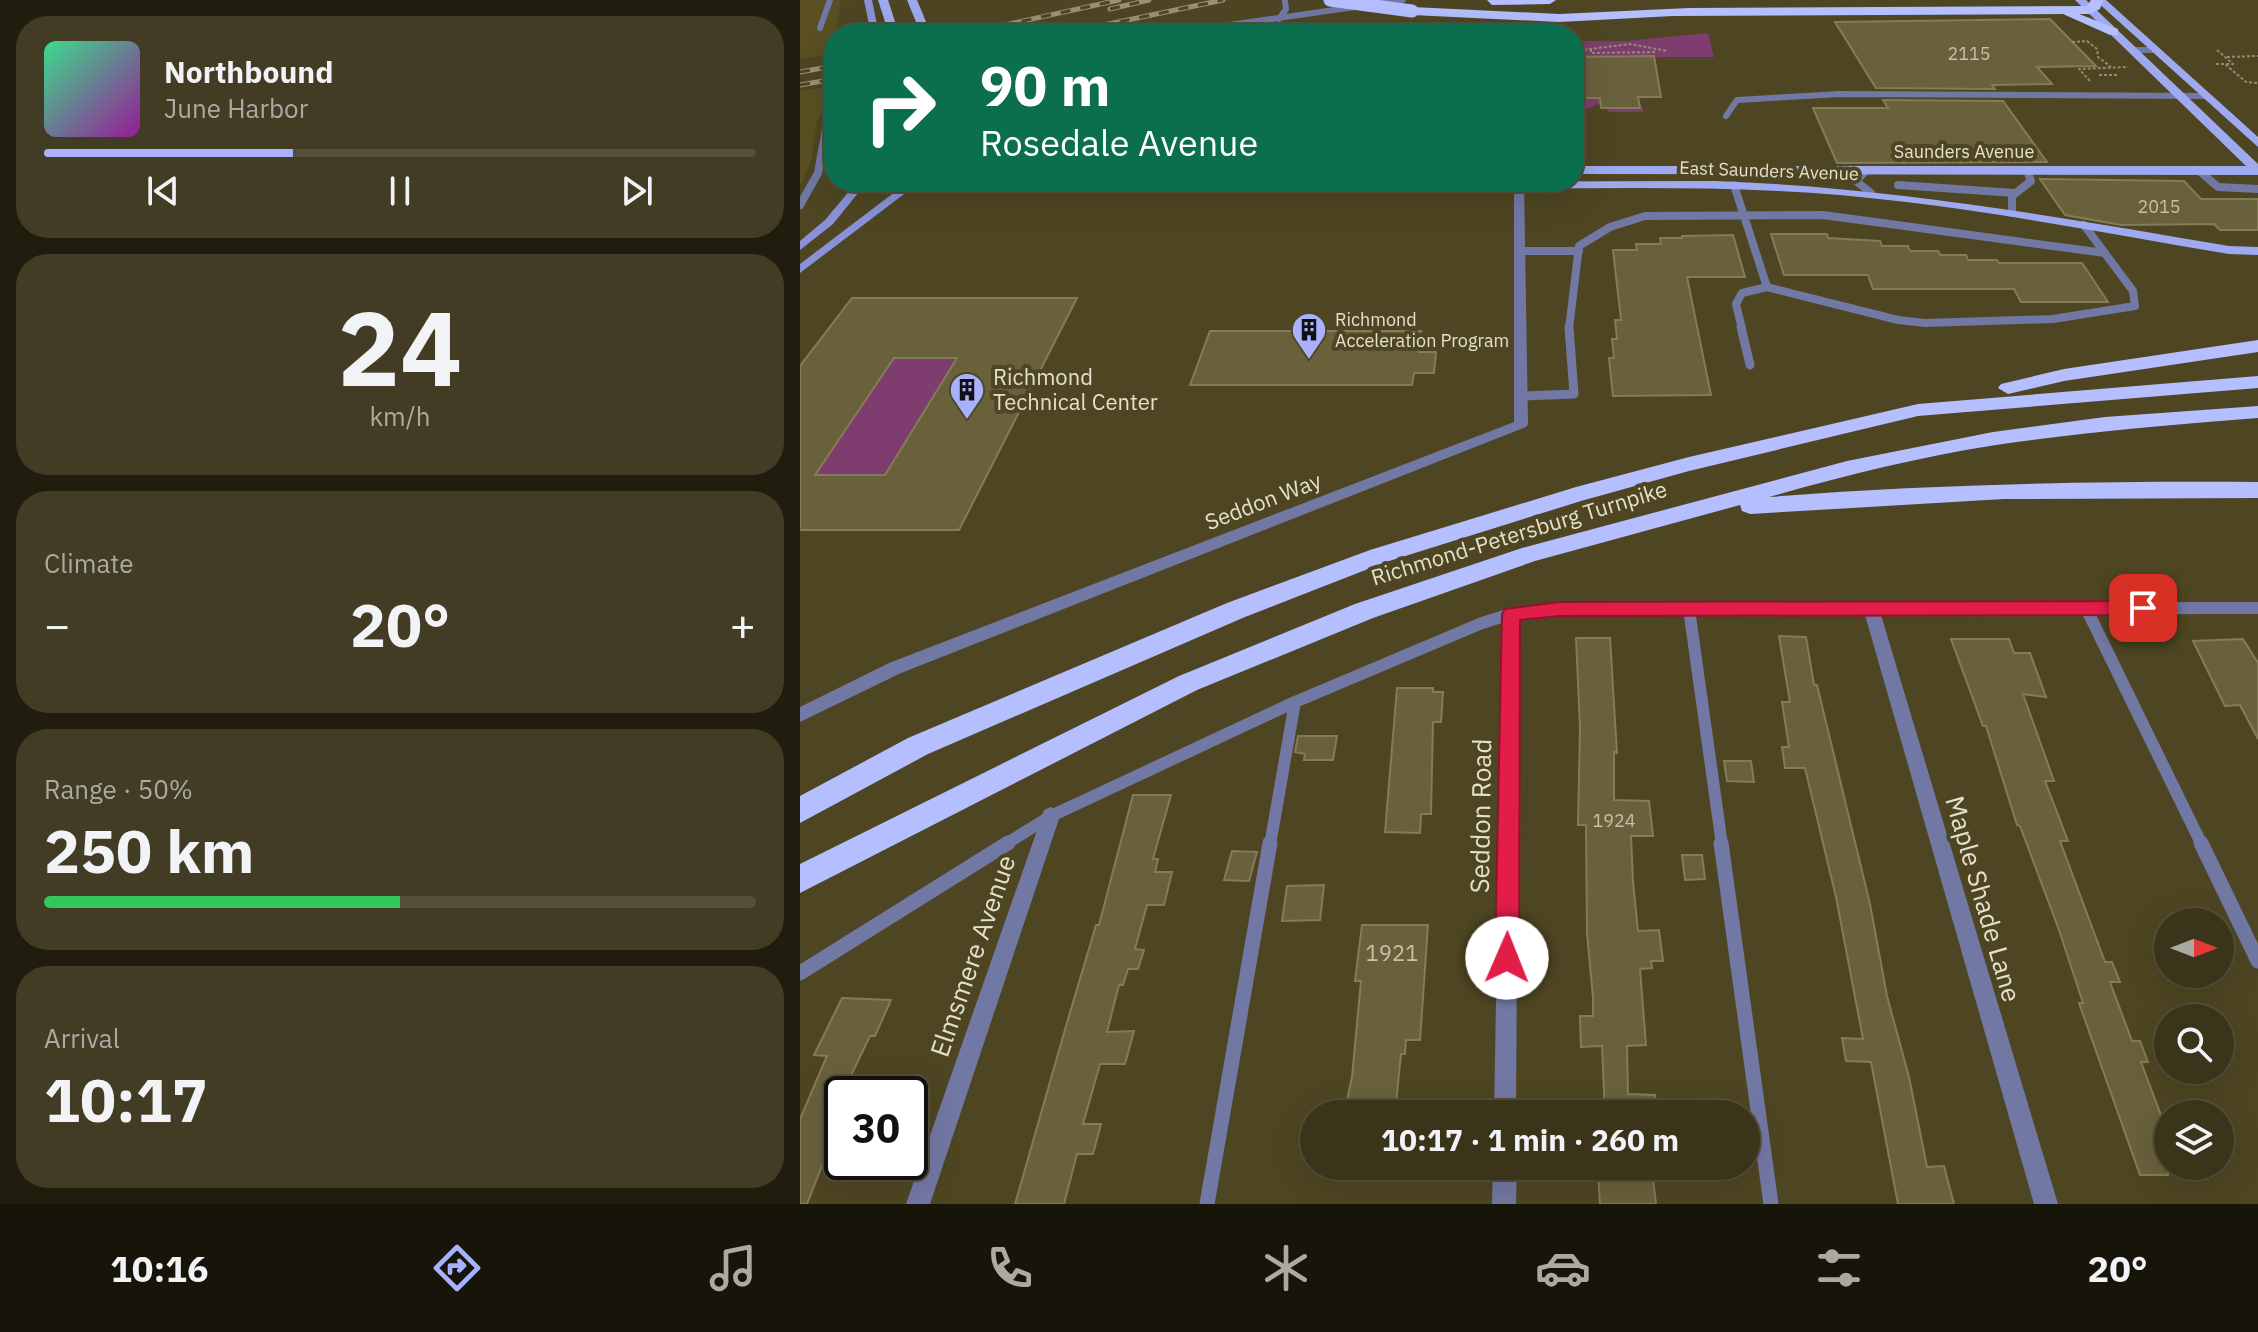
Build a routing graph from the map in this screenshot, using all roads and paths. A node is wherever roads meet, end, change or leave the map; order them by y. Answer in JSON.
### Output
{"nodes":[{"id":1,"x":830,"y":0,"type":"edge"},
{"id":2,"x":868,"y":0,"type":"edge"},
{"id":3,"x":883,"y":0,"type":"edge"},
{"id":4,"x":912,"y":0,"type":"edge"},
{"id":5,"x":1330,"y":0,"type":"edge"},
{"id":6,"x":1432,"y":0,"type":"edge"},
{"id":7,"x":1550,"y":0,"type":"edge"},
{"id":8,"x":1816,"y":0,"type":"edge"},
{"id":9,"x":2080,"y":0,"type":"edge"},
{"id":10,"x":1442,"y":1,"type":"edge"},
{"id":11,"x":1285,"y":2,"type":"edge"},
{"id":12,"x":2095,"y":3,"type":"edge"},
{"id":13,"x":1408,"y":5,"type":"edge"},
{"id":14,"x":1676,"y":6,"type":"edge"},
{"id":15,"x":2031,"y":10,"type":"junction"},
{"id":16,"x":1279,"y":19,"type":"junction"},
{"id":17,"x":873,"y":24,"type":"edge"},
{"id":18,"x":891,"y":24,"type":"edge"},
{"id":19,"x":922,"y":24,"type":"edge"},
{"id":20,"x":1242,"y":24,"type":"edge"},
{"id":21,"x":820,"y":28,"type":"dead end"},
{"id":22,"x":2114,"y":32,"type":"junction"},
{"id":23,"x":2072,"y":42,"type":"dead end"},
{"id":24,"x":1591,"y":49,"type":"junction"},
{"id":25,"x":1584,"y":50,"type":"edge"},
{"id":26,"x":2132,"y":50,"type":"junction"},
{"id":27,"x":2153,"y":50,"type":"junction"},
{"id":28,"x":2217,"y":50,"type":"dead end"},
{"id":29,"x":1656,"y":51,"type":"junction"},
{"id":30,"x":1667,"y":51,"type":"dead end"},
{"id":31,"x":2258,"y":56,"type":"edge"},
{"id":32,"x":2225,"y":57,"type":"junction"},
{"id":33,"x":2216,"y":64,"type":"dead end"},
{"id":34,"x":2225,"y":64,"type":"junction"},
{"id":35,"x":2111,"y":67,"type":"junction"},
{"id":36,"x":2133,"y":67,"type":"dead end"},
{"id":37,"x":2099,"y":75,"type":"dead end"},
{"id":38,"x":2118,"y":75,"type":"dead end"},
{"id":39,"x":2090,"y":80,"type":"dead end"},
{"id":40,"x":2258,"y":83,"type":"edge"},
{"id":41,"x":2181,"y":96,"type":"junction"},
{"id":42,"x":2203,"y":96,"type":"junction"},
{"id":43,"x":1726,"y":116,"type":"dead end"},
{"id":44,"x":824,"y":136,"type":"edge"},
{"id":45,"x":2258,"y":143,"type":"edge"},
{"id":46,"x":1584,"y":170,"type":"edge"},
{"id":47,"x":1867,"y":170,"type":"junction"},
{"id":48,"x":2027,"y":170,"type":"junction"},
{"id":49,"x":2198,"y":170,"type":"junction"},
{"id":50,"x":2258,"y":170,"type":"edge"},
{"id":51,"x":1584,"y":184,"type":"edge"},
{"id":52,"x":1734,"y":185,"type":"junction"},
{"id":53,"x":1898,"y":185,"type":"dead end"},
{"id":54,"x":2258,"y":189,"type":"edge"},
{"id":55,"x":854,"y":192,"type":"edge"},
{"id":56,"x":902,"y":192,"type":"edge"},
{"id":57,"x":1519,"y":192,"type":"edge"},
{"id":58,"x":1871,"y":193,"type":"junction"},
{"id":59,"x":2015,"y":193,"type":"junction"},
{"id":60,"x":800,"y":205,"type":"edge"},
{"id":61,"x":2012,"y":213,"type":"junction"},
{"id":62,"x":1744,"y":214,"type":"junction"},
{"id":63,"x":2084,"y":225,"type":"junction"},
{"id":64,"x":800,"y":247,"type":"edge"},
{"id":65,"x":1518,"y":251,"type":"junction"},
{"id":66,"x":1579,"y":251,"type":"junction"},
{"id":67,"x":2105,"y":253,"type":"junction"},
{"id":68,"x":2258,"y":254,"type":"edge"},
{"id":69,"x":800,"y":270,"type":"edge"},
{"id":70,"x":1767,"y":287,"type":"junction"},
{"id":71,"x":2258,"y":346,"type":"edge"},
{"id":72,"x":1750,"y":365,"type":"dead end"},
{"id":73,"x":2258,"y":382,"type":"edge"},
{"id":74,"x":1521,"y":396,"type":"junction"},
{"id":75,"x":1918,"y":410,"type":"junction"},
{"id":76,"x":2258,"y":412,"type":"edge"},
{"id":77,"x":2258,"y":490,"type":"edge"},
{"id":78,"x":1684,"y":511,"type":"junction"},
{"id":79,"x":1871,"y":608,"type":"junction"},
{"id":80,"x":2086,"y":608,"type":"junction"},
{"id":81,"x":2258,"y":608,"type":"edge"},
{"id":82,"x":1689,"y":609,"type":"junction"},
{"id":83,"x":1511,"y":614,"type":"junction"},
{"id":84,"x":1295,"y":702,"type":"junction"},
{"id":85,"x":800,"y":715,"type":"edge"},
{"id":86,"x":800,"y":810,"type":"edge"},
{"id":87,"x":1051,"y":816,"type":"junction"},
{"id":88,"x":800,"y":879,"type":"edge"},
{"id":89,"x":2258,"y":961,"type":"edge"},
{"id":90,"x":800,"y":973,"type":"edge"},
{"id":91,"x":1505,"y":1100,"type":"edge"},
{"id":92,"x":1505,"y":1180,"type":"edge"},
{"id":93,"x":918,"y":1204,"type":"edge"},
{"id":94,"x":1207,"y":1204,"type":"edge"},
{"id":95,"x":1504,"y":1204,"type":"edge"},
{"id":96,"x":1771,"y":1204,"type":"edge"},
{"id":97,"x":2046,"y":1204,"type":"edge"}],
"edges":[{"from":1,"to":21,"type":"lane"},
{"from":2,"to":17,"type":"main road"},
{"from":3,"to":18,"type":"main road"},
{"from":4,"to":19,"type":"main road"},
{"from":5,"to":13,"type":"highway","bridge":true},
{"from":6,"to":10,"type":"highway"},
{"from":7,"to":10,"type":"highway"},
{"from":8,"to":14,"type":"highway"},
{"from":9,"to":12,"type":"main road"},
{"from":10,"to":14,"type":"highway"},
{"from":11,"to":16,"type":"lane"},
{"from":12,"to":15,"type":"highway"},
{"from":12,"to":22,"type":"main road"},
{"from":12,"to":27,"type":"main road"},
{"from":13,"to":14,"type":"highway"},
{"from":13,"to":16,"type":"lane"},
{"from":14,"to":15,"type":"highway"},
{"from":15,"to":22,"type":"highway"},
{"from":16,"to":20,"type":"lane"},
{"from":22,"to":26,"type":"main road"},
{"from":23,"to":35,"type":"path"},
{"from":24,"to":25,"type":"path"},
{"from":24,"to":29,"type":"path"},
{"from":24,"to":29,"type":"path"},
{"from":26,"to":27,"type":"lane"},
{"from":26,"to":41,"type":"main road"},
{"from":27,"to":42,"type":"main road"},
{"from":28,"to":32,"type":"path"},
{"from":29,"to":30,"type":"path"},
{"from":31,"to":32,"type":"path"},
{"from":32,"to":34,"type":"path"},
{"from":33,"to":34,"type":"path"},
{"from":34,"to":40,"type":"path"},
{"from":35,"to":36,"type":"path"},
{"from":35,"to":39,"type":"path"},
{"from":37,"to":38,"type":"path"},
{"from":41,"to":42,"type":"lane"},
{"from":41,"to":43,"type":"lane"},
{"from":41,"to":50,"type":"main road"},
{"from":42,"to":45,"type":"main road"},
{"from":44,"to":60,"type":"lane"},
{"from":46,"to":47,"type":"main road","name":"Saunders Avenue"},
{"from":47,"to":48,"type":"main road","name":"Saunders Avenue"},
{"from":47,"to":58,"type":"lane"},
{"from":48,"to":49,"type":"main road","name":"Saunders Avenue"},
{"from":48,"to":59,"type":"lane"},
{"from":49,"to":50,"type":"main road","name":"Saunders Avenue"},
{"from":49,"to":54,"type":"lane"},
{"from":51,"to":52,"type":"main road","name":"East Saunders Avenue"},
{"from":52,"to":58,"type":"main road","name":"East Saunders Avenue"},
{"from":52,"to":62,"type":"lane"},
{"from":53,"to":59,"type":"lane"},
{"from":55,"to":64,"type":"main road"},
{"from":56,"to":69,"type":"main road"},
{"from":57,"to":65,"type":"street","name":"Seddon Way"},
{"from":58,"to":61,"type":"main road","name":"East Saunders Avenue"},
{"from":59,"to":61,"type":"lane"},
{"from":61,"to":63,"type":"main road","name":"East Saunders Avenue"},
{"from":62,"to":66,"type":"lane"},
{"from":62,"to":67,"type":"lane"},
{"from":62,"to":70,"type":"lane"},
{"from":63,"to":67,"type":"lane"},
{"from":63,"to":68,"type":"main road","name":"East Saunders Avenue"},
{"from":65,"to":66,"type":"lane"},
{"from":65,"to":74,"type":"street","name":"Seddon Way"},
{"from":66,"to":74,"type":"lane"},
{"from":67,"to":70,"type":"lane"},
{"from":70,"to":72,"type":"lane"},
{"from":71,"to":75,"type":"highway"},
{"from":73,"to":75,"type":"highway","name":"Richmond-Petersburg Turnpike"},
{"from":74,"to":85,"type":"street","name":"Seddon Way"},
{"from":75,"to":86,"type":"highway","name":"Richmond-Petersburg Turnpike"},
{"from":76,"to":78,"type":"highway","name":"Richmond-Petersburg Turnpike"},
{"from":77,"to":78,"type":"highway"},
{"from":78,"to":88,"type":"highway","name":"Richmond-Petersburg Turnpike"},
{"from":79,"to":80,"type":"street"},
{"from":79,"to":82,"type":"street"},
{"from":79,"to":97,"type":"street","name":"Maple Shade Lane"},
{"from":80,"to":81,"type":"street"},
{"from":80,"to":89,"type":"lane"},
{"from":82,"to":83,"type":"street"},
{"from":82,"to":96,"type":"lane"},
{"from":83,"to":84,"type":"lane"},
{"from":83,"to":91,"type":"street","name":"Seddon Road"},
{"from":84,"to":87,"type":"lane"},
{"from":84,"to":94,"type":"lane"},
{"from":87,"to":90,"type":"lane"},
{"from":87,"to":93,"type":"street","name":"Elmsmere Avenue"},
{"from":92,"to":95,"type":"street"}]}
